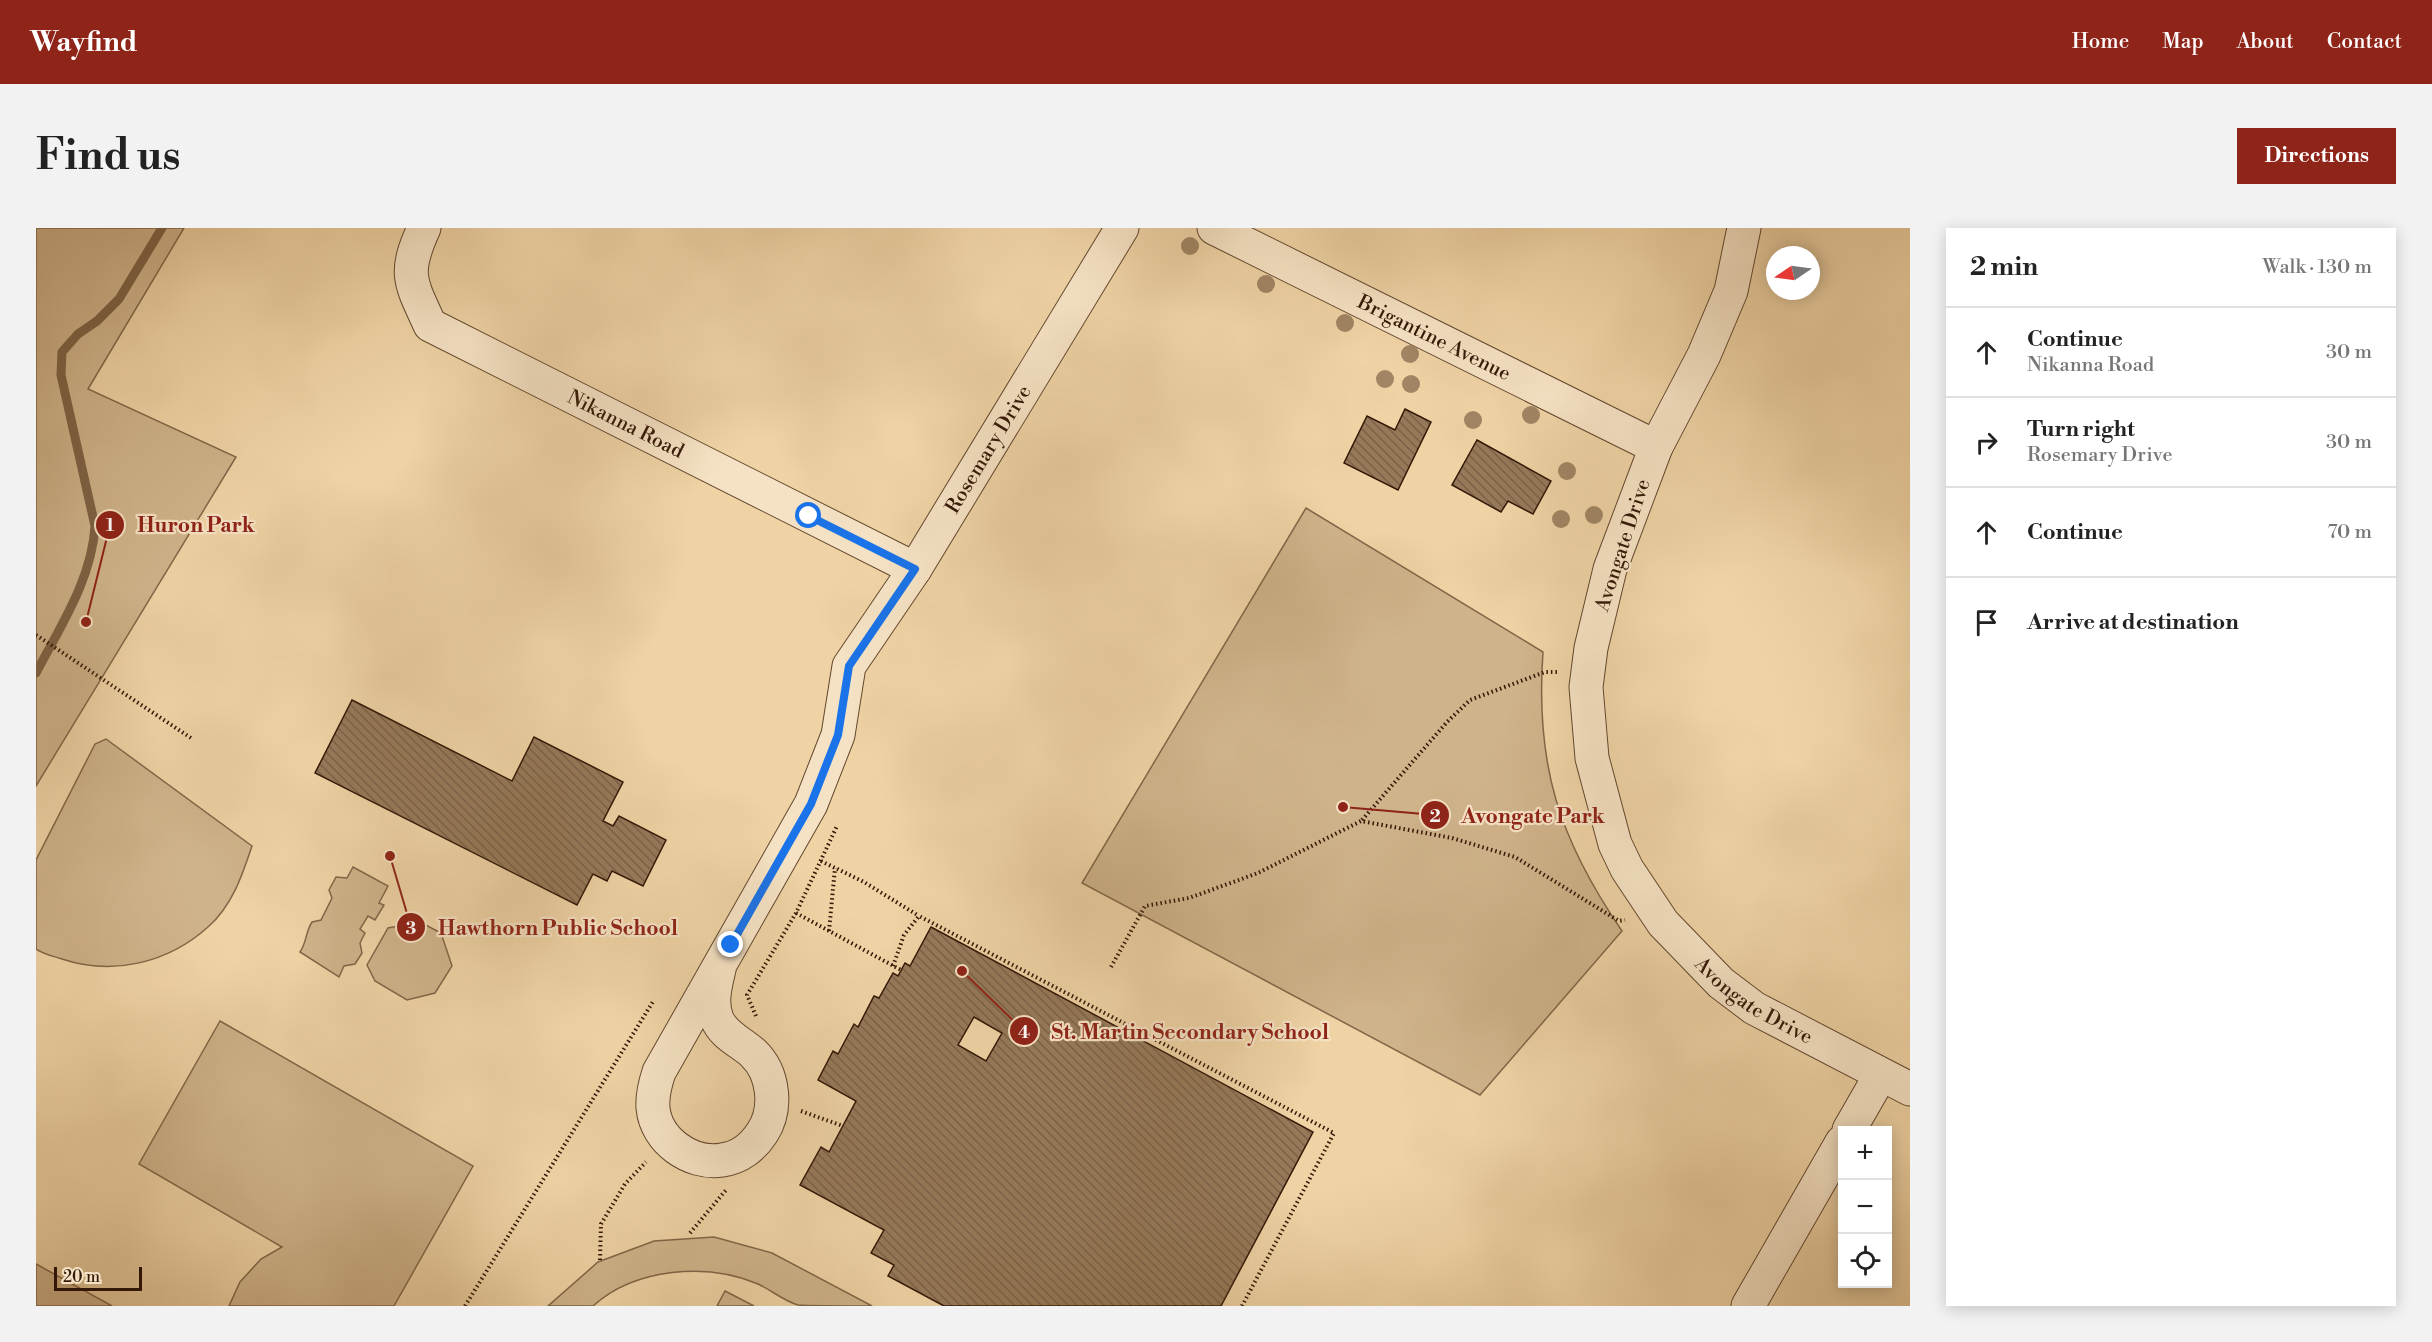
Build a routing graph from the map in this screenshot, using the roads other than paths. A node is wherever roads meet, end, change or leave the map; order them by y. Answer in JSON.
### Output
{"nodes":[{"id":1,"x":424,"y":228,"type":"edge"},
{"id":2,"x":1122,"y":228,"type":"edge"},
{"id":3,"x":1214,"y":228,"type":"edge"},
{"id":4,"x":1744,"y":228,"type":"edge"},
{"id":5,"x":1656,"y":447,"type":"junction"},
{"id":6,"x":915,"y":569,"type":"junction"},
{"id":7,"x":720,"y":965,"type":"junction"},
{"id":8,"x":1880,"y":1076,"type":"junction"},
{"id":9,"x":1910,"y":1089,"type":"edge"},
{"id":10,"x":1852,"y":1126,"type":"edge"},
{"id":11,"x":1838,"y":1149,"type":"edge"},
{"id":12,"x":1748,"y":1306,"type":"edge"}],
"edges":[{"from":1,"to":6,"type":"street","name":"Nikanna Road"},
{"from":2,"to":6,"type":"street","name":"Rosemary Drive"},
{"from":3,"to":5,"type":"street","name":"Brigantine Avenue"},
{"from":4,"to":5,"type":"street","name":"Avongate Drive"},
{"from":5,"to":8,"type":"street","name":"Avongate Drive"},
{"from":6,"to":7,"type":"street","name":"Rosemary Drive"},
{"from":7,"to":7,"type":"street"},
{"from":8,"to":9,"type":"street","name":"Avongate Drive"},
{"from":8,"to":10,"type":"street"},
{"from":11,"to":12,"type":"street"}]}
